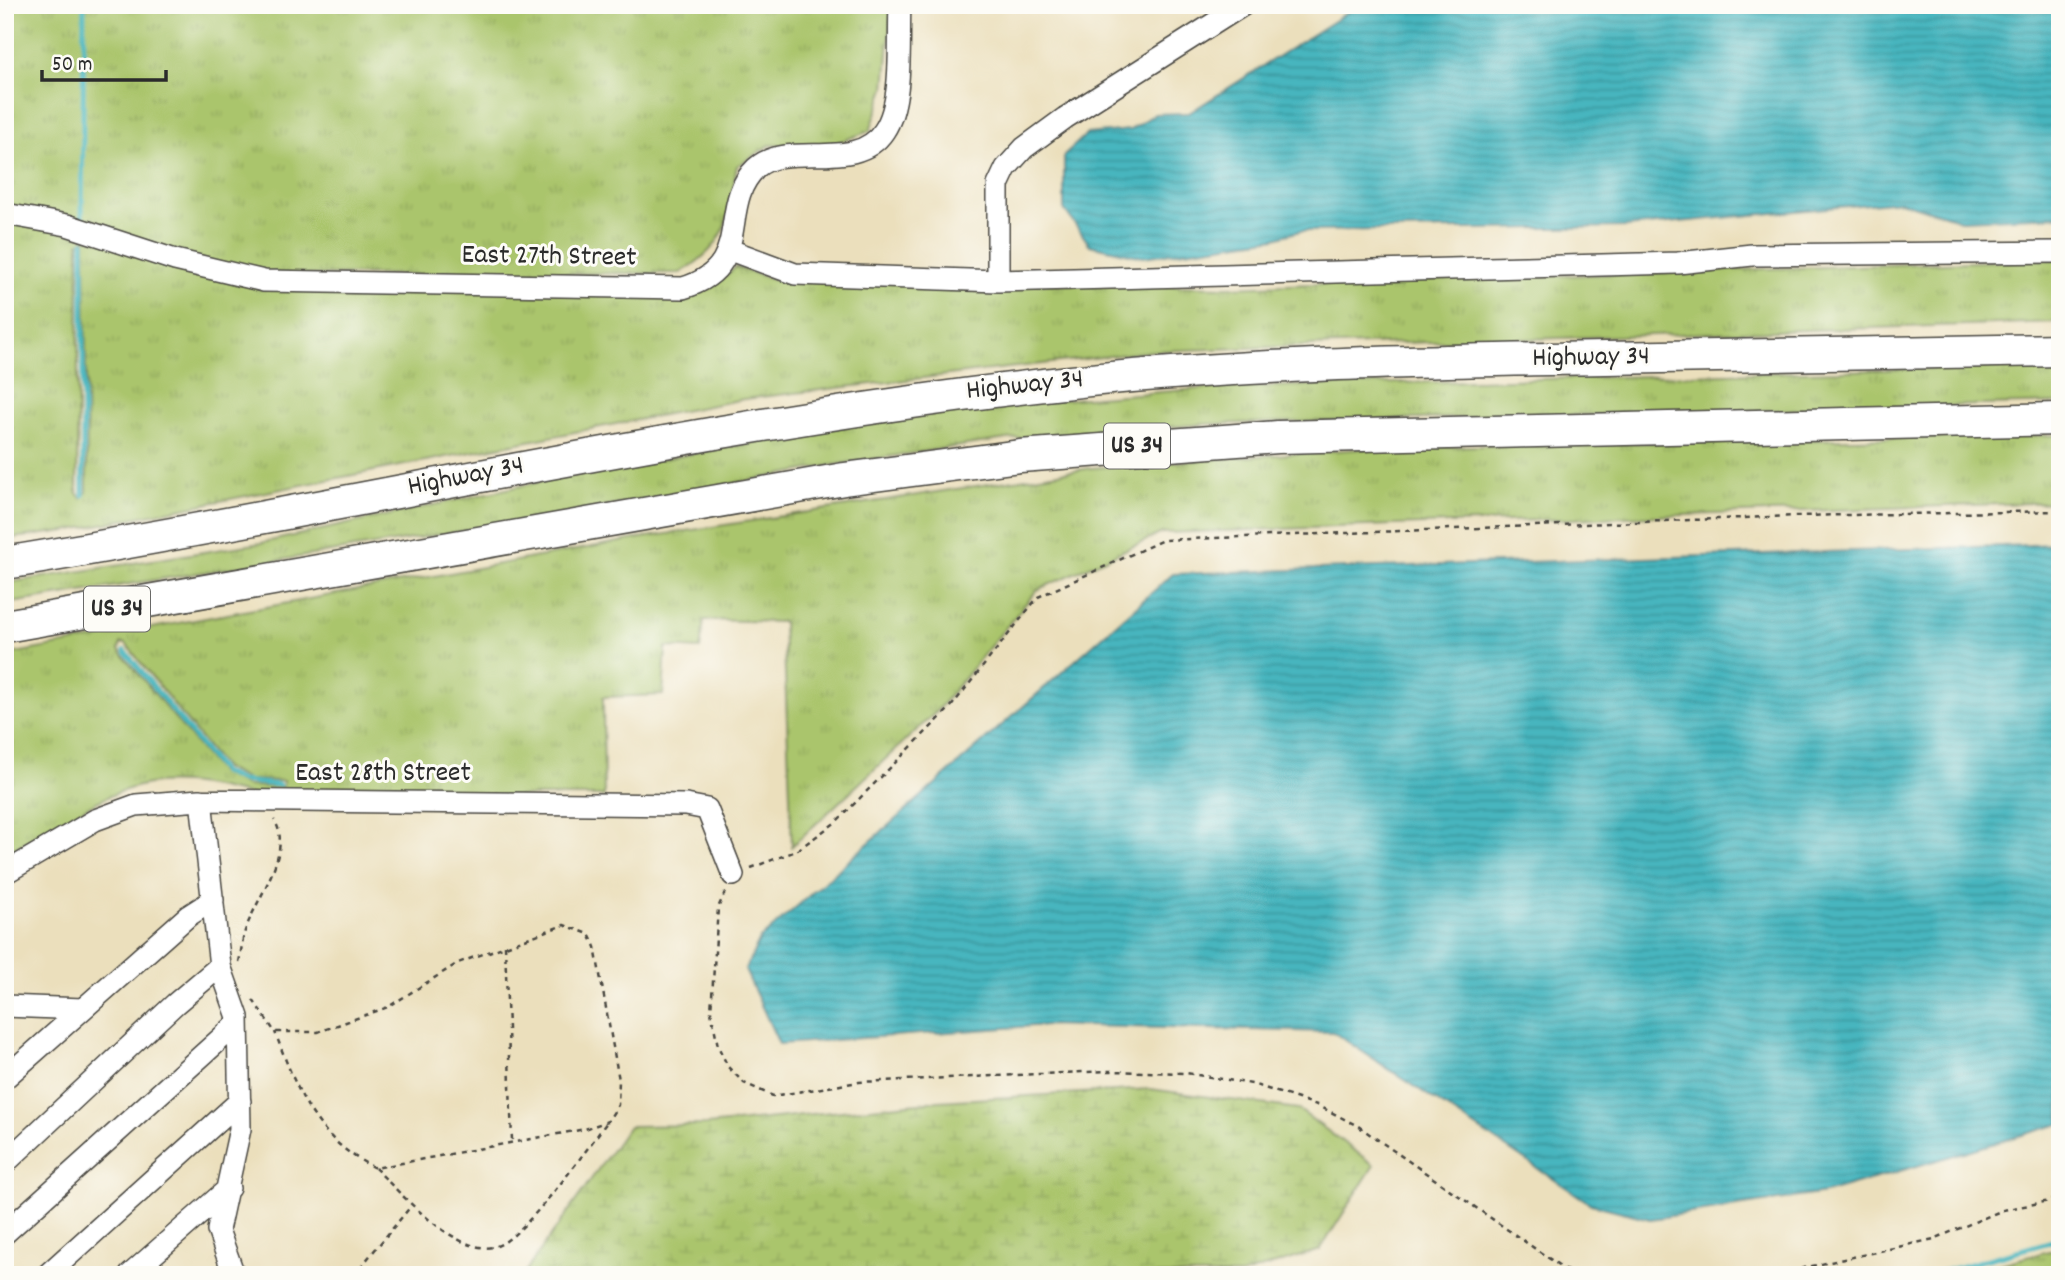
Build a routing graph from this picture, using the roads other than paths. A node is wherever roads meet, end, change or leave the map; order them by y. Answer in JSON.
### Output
{"nodes":[{"id":1,"x":900,"y":5,"type":"edge"},
{"id":2,"x":1243,"y":5,"type":"edge"},
{"id":3,"x":5,"y":214,"type":"edge"},
{"id":4,"x":730,"y":250,"type":"junction"},
{"id":5,"x":2060,"y":252,"type":"edge"},
{"id":6,"x":998,"y":281,"type":"junction"},
{"id":7,"x":2060,"y":350,"type":"edge"},
{"id":8,"x":2060,"y":419,"type":"edge"},
{"id":9,"x":5,"y":550,"type":"edge"},
{"id":10,"x":65,"y":554,"type":"junction"},
{"id":11,"x":5,"y":564,"type":"edge"},
{"id":12,"x":7,"y":627,"type":"edge"},
{"id":13,"x":201,"y":800,"type":"junction"},
{"id":14,"x":5,"y":873,"type":"edge"},
{"id":15,"x":733,"y":875,"type":"road end"},
{"id":16,"x":213,"y":900,"type":"junction"},
{"id":17,"x":220,"y":966,"type":"junction"},
{"id":18,"x":5,"y":1006,"type":"edge"},
{"id":19,"x":83,"y":1009,"type":"junction"},
{"id":20,"x":238,"y":1023,"type":"junction"},
{"id":21,"x":5,"y":1078,"type":"edge"},
{"id":22,"x":240,"y":1101,"type":"junction"},
{"id":23,"x":5,"y":1163,"type":"edge"},
{"id":24,"x":229,"y":1188,"type":"junction"},
{"id":25,"x":5,"y":1233,"type":"edge"},
{"id":26,"x":47,"y":1275,"type":"edge"},
{"id":27,"x":130,"y":1275,"type":"edge"},
{"id":28,"x":234,"y":1275,"type":"edge"}],
"edges":[{"from":1,"to":4,"type":"street"},
{"from":2,"to":6,"type":"street"},
{"from":3,"to":4,"type":"street","name":"East 27th Street"},
{"from":4,"to":6,"type":"street"},
{"from":5,"to":6,"type":"street"},
{"from":7,"to":10,"type":"highway","name":"Highway 34","number":"US 34"},
{"from":8,"to":12,"type":"highway","number":"US 34"},
{"from":9,"to":10,"type":"highway"},
{"from":10,"to":11,"type":"highway","name":"Highway 34","number":"US 34"},
{"from":13,"to":14,"type":"street","name":"East 28th Street"},
{"from":13,"to":15,"type":"street","name":"East 28th Street"},
{"from":13,"to":16,"type":"street"},
{"from":16,"to":17,"type":"street"},
{"from":16,"to":19,"type":"street"},
{"from":17,"to":20,"type":"street"},
{"from":17,"to":23,"type":"street"},
{"from":18,"to":19,"type":"street"},
{"from":19,"to":21,"type":"street"},
{"from":20,"to":22,"type":"street"},
{"from":20,"to":25,"type":"street"},
{"from":22,"to":24,"type":"street"},
{"from":22,"to":26,"type":"street"},
{"from":24,"to":27,"type":"street"},
{"from":24,"to":28,"type":"street"}]}
